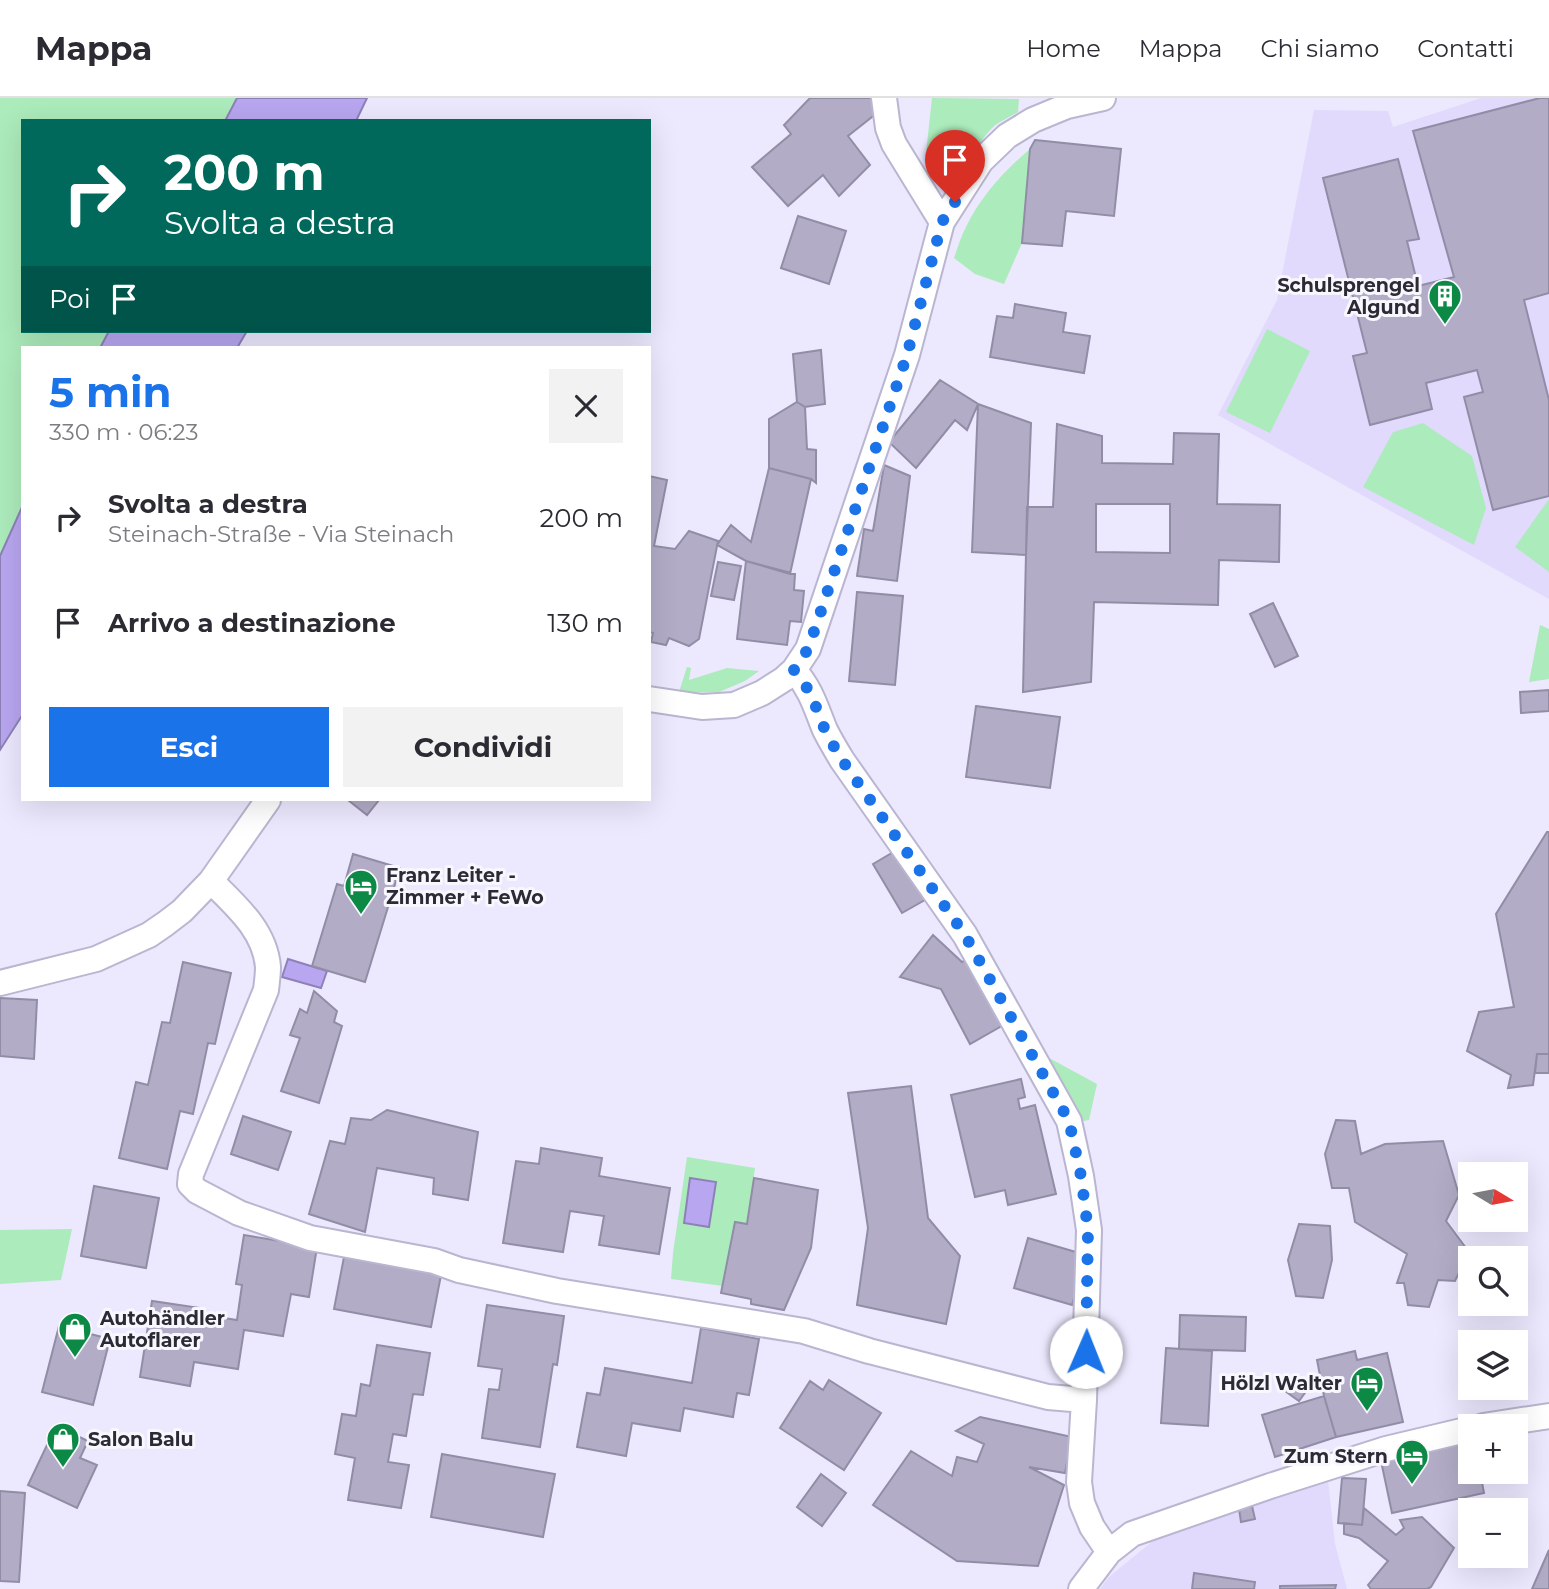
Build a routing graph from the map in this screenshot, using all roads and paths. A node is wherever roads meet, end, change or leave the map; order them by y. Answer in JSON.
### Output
{"nodes":[{"id":1,"x":884,"y":98,"type":"edge"},
{"id":2,"x":1103,"y":98,"type":"edge"},
{"id":3,"x":942,"y":222,"type":"junction"},
{"id":4,"x":794,"y":670,"type":"junction"},
{"id":5,"x":651,"y":699,"type":"edge"},
{"id":6,"x":267,"y":801,"type":"edge"},
{"id":7,"x":211,"y":881,"type":"junction"},
{"id":8,"x":0,"y":983,"type":"edge"},
{"id":9,"x":1084,"y":1400,"type":"junction"},
{"id":10,"x":1549,"y":1416,"type":"edge"},
{"id":11,"x":1528,"y":1419,"type":"edge"},
{"id":12,"x":1458,"y":1432,"type":"edge"},
{"id":13,"x":1109,"y":1552,"type":"junction"},
{"id":14,"x":1081,"y":1589,"type":"edge"}],
"edges":[{"from":1,"to":3,"type":"street"},
{"from":2,"to":3,"type":"street"},
{"from":3,"to":4,"type":"street"},
{"from":4,"to":5,"type":"street"},
{"from":4,"to":9,"type":"street"},
{"from":6,"to":7,"type":"street"},
{"from":7,"to":8,"type":"street"},
{"from":7,"to":9,"type":"street"},
{"from":9,"to":13,"type":"street"},
{"from":10,"to":11,"type":"street"},
{"from":12,"to":13,"type":"street"},
{"from":13,"to":14,"type":"street"}]}
